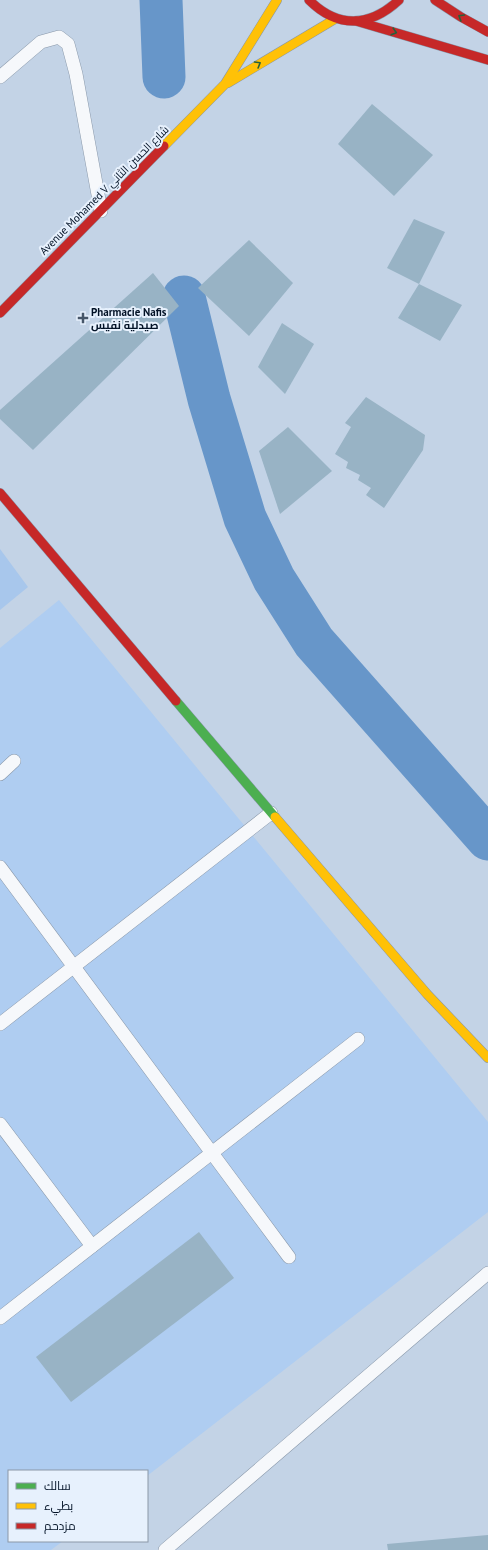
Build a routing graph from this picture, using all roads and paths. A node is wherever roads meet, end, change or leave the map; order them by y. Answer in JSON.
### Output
{"nodes":[{"id":1,"x":277,"y":0,"type":"edge"},
{"id":2,"x":309,"y":0,"type":"edge"},
{"id":3,"x":399,"y":0,"type":"edge"},
{"id":4,"x":435,"y":0,"type":"edge"},
{"id":5,"x":335,"y":19,"type":"junction"},
{"id":6,"x":356,"y":21,"type":"junction"},
{"id":7,"x":488,"y":32,"type":"edge"},
{"id":8,"x":488,"y":60,"type":"edge"},
{"id":9,"x":0,"y":77,"type":"edge"},
{"id":10,"x":225,"y":84,"type":"junction"},
{"id":11,"x":101,"y":211,"type":"junction"},
{"id":12,"x":0,"y":313,"type":"edge"},
{"id":13,"x":0,"y":493,"type":"edge"},
{"id":14,"x":14,"y":761,"type":"dead end"},
{"id":15,"x":0,"y":774,"type":"edge"},
{"id":16,"x":271,"y":813,"type":"junction"},
{"id":17,"x":0,"y":867,"type":"edge"},
{"id":18,"x":74,"y":966,"type":"junction"},
{"id":19,"x":0,"y":1024,"type":"edge"},
{"id":20,"x":358,"y":1039,"type":"dead end"},
{"id":21,"x":488,"y":1058,"type":"edge"},
{"id":22,"x":0,"y":1124,"type":"edge"},
{"id":23,"x":212,"y":1153,"type":"junction"},
{"id":24,"x":92,"y":1246,"type":"junction"},
{"id":25,"x":289,"y":1257,"type":"dead end"},
{"id":26,"x":488,"y":1273,"type":"edge"},
{"id":27,"x":0,"y":1318,"type":"edge"},
{"id":28,"x":166,"y":1550,"type":"edge"}],
"edges":[{"from":1,"to":10,"type":"street","name":"Avenue Mohamed V شارع الحسن الثاني"},
{"from":2,"to":5,"type":"street"},
{"from":3,"to":6,"type":"street"},
{"from":7,"to":4,"type":"street","one_way":true},
{"from":5,"to":6,"type":"street"},
{"from":10,"to":5,"type":"street","name":"Avenue Mohamed V شارع الحسن الثاني","one_way":true},
{"from":6,"to":8,"type":"street","one_way":true},
{"from":9,"to":11,"type":"lane"},
{"from":10,"to":11,"type":"street","name":"Avenue Mohamed V شارع الحسن الثاني"},
{"from":11,"to":12,"type":"street","name":"Avenue Mohamed V شارع الحسن الثاني"},
{"from":13,"to":16,"type":"street"},
{"from":14,"to":15,"type":"lane"},
{"from":16,"to":18,"type":"lane"},
{"from":16,"to":21,"type":"street"},
{"from":17,"to":18,"type":"lane"},
{"from":18,"to":19,"type":"lane"},
{"from":18,"to":23,"type":"lane"},
{"from":20,"to":23,"type":"lane"},
{"from":22,"to":24,"type":"lane"},
{"from":23,"to":24,"type":"lane"},
{"from":23,"to":25,"type":"lane"},
{"from":24,"to":27,"type":"lane"},
{"from":26,"to":28,"type":"lane"}]}
